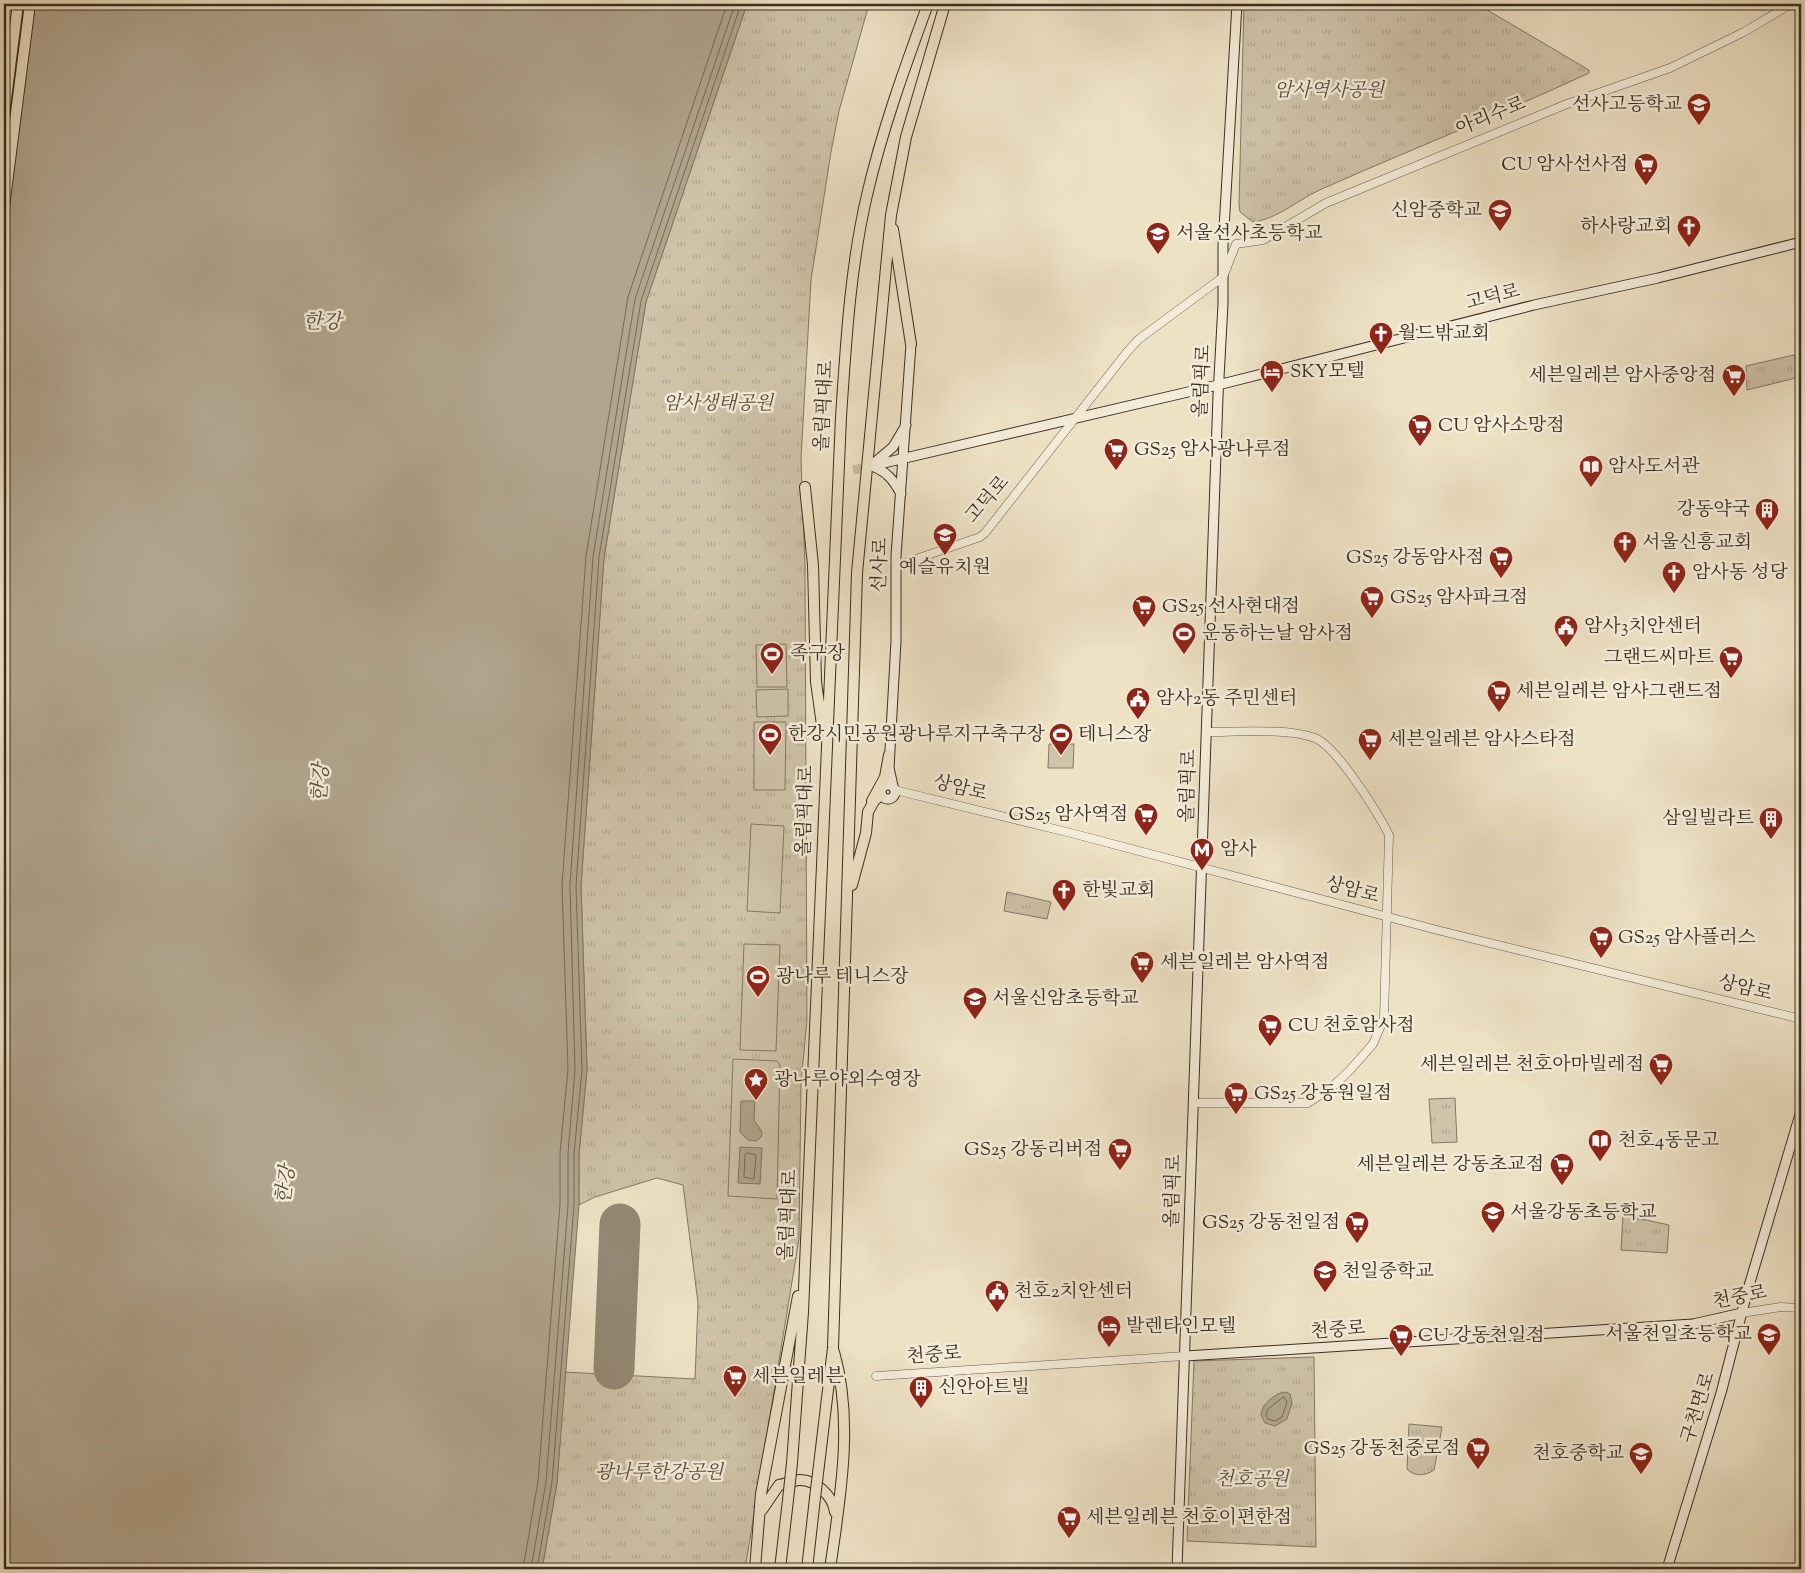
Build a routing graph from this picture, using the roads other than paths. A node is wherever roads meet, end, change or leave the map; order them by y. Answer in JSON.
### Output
{"nodes":[{"id":1,"x":18,"y":4,"type":"edge"},
{"id":2,"x":30,"y":4,"type":"edge"},
{"id":3,"x":928,"y":4,"type":"edge"},
{"id":4,"x":945,"y":4,"type":"edge"},
{"id":5,"x":1237,"y":4,"type":"edge"},
{"id":6,"x":1791,"y":4,"type":"edge"},
{"id":7,"x":4,"y":114,"type":"edge"},
{"id":8,"x":4,"y":207,"type":"edge"},
{"id":9,"x":891,"y":215,"type":"junction"},
{"id":10,"x":1801,"y":242,"type":"edge"},
{"id":11,"x":1223,"y":277,"type":"junction"},
{"id":12,"x":911,"y":344,"type":"joint"},
{"id":13,"x":1218,"y":385,"type":"junction"},
{"id":14,"x":1077,"y":417,"type":"junction"},
{"id":15,"x":906,"y":425,"type":"junction"},
{"id":16,"x":903,"y":460,"type":"junction"},
{"id":17,"x":871,"y":466,"type":"junction"},
{"id":18,"x":806,"y":487,"type":"dead end"},
{"id":19,"x":901,"y":494,"type":"junction"},
{"id":20,"x":896,"y":566,"type":"junction"},
{"id":21,"x":1207,"y":732,"type":"junction"},
{"id":22,"x":826,"y":748,"type":"junction"},
{"id":23,"x":889,"y":755,"type":"junction"},
{"id":24,"x":894,"y":788,"type":"junction"},
{"id":25,"x":881,"y":795,"type":"joint"},
{"id":26,"x":868,"y":812,"type":"junction"},
{"id":27,"x":1202,"y":869,"type":"junction"},
{"id":28,"x":847,"y":901,"type":"junction"},
{"id":29,"x":1387,"y":918,"type":"junction"},
{"id":30,"x":1801,"y":1019,"type":"edge"},
{"id":31,"x":1194,"y":1103,"type":"junction"},
{"id":32,"x":1801,"y":1111,"type":"edge"},
{"id":33,"x":803,"y":1278,"type":"junction"},
{"id":34,"x":1801,"y":1308,"type":"edge"},
{"id":35,"x":1742,"y":1313,"type":"junction"},
{"id":36,"x":833,"y":1348,"type":"junction"},
{"id":37,"x":1185,"y":1356,"type":"junction"},
{"id":38,"x":876,"y":1376,"type":"dead end"},
{"id":39,"x":759,"y":1517,"type":"junction"},
{"id":40,"x":837,"y":1523,"type":"junction"},
{"id":41,"x":755,"y":1567,"type":"edge"},
{"id":42,"x":780,"y":1569,"type":"edge"},
{"id":43,"x":806,"y":1569,"type":"edge"},
{"id":44,"x":830,"y":1569,"type":"edge"},
{"id":45,"x":1177,"y":1569,"type":"edge"},
{"id":46,"x":1667,"y":1569,"type":"edge"}],
"edges":[{"from":1,"to":7,"type":"highway"},
{"from":2,"to":8,"type":"highway"},
{"from":3,"to":22,"type":"highway","name":"올림픽대로"},
{"from":4,"to":9,"type":"highway"},
{"from":5,"to":11,"type":"main road","name":"올림픽로"},
{"from":6,"to":11,"type":"street","name":"아리수로"},
{"from":9,"to":12,"type":"highway"},
{"from":9,"to":28,"type":"highway"},
{"from":10,"to":13,"type":"main road","name":"고덕로"},
{"from":11,"to":13,"type":"main road","name":"올림픽로"},
{"from":11,"to":14,"type":"street","name":"고덕로"},
{"from":12,"to":15,"type":"main road","name":"선사로"},
{"from":13,"to":14,"type":"main road","name":"고덕로"},
{"from":13,"to":21,"type":"main road","name":"올림픽로"},
{"from":14,"to":16,"type":"main road","name":"고덕로"},
{"from":14,"to":20,"type":"street","name":"고덕로"},
{"from":15,"to":16,"type":"main road","name":"선사로"},
{"from":15,"to":17,"type":"main road"},
{"from":16,"to":17,"type":"main road","name":"고덕로"},
{"from":16,"to":19,"type":"main road","name":"선사로"},
{"from":17,"to":19,"type":"main road"},
{"from":18,"to":22,"type":"highway"},
{"from":19,"to":20,"type":"main road","name":"선사로"},
{"from":20,"to":23,"type":"main road","name":"선사로"},
{"from":21,"to":27,"type":"main road","name":"올림픽로"},
{"from":21,"to":29,"type":"street"},
{"from":22,"to":33,"type":"highway","name":"올림픽대로"},
{"from":23,"to":24,"type":"main road","name":"선사로"},
{"from":23,"to":26,"type":"highway"},
{"from":24,"to":25,"type":"main road"},
{"from":24,"to":27,"type":"street","name":"상암로"},
{"from":25,"to":26,"type":"highway"},
{"from":26,"to":28,"type":"highway"},
{"from":27,"to":29,"type":"street","name":"상암로"},
{"from":27,"to":31,"type":"main road","name":"올림픽로"},
{"from":28,"to":36,"type":"highway"},
{"from":29,"to":30,"type":"street","name":"상암로"},
{"from":29,"to":31,"type":"street"},
{"from":31,"to":37,"type":"main road","name":"올림픽로"},
{"from":32,"to":35,"type":"main road","name":"구천면로"},
{"from":33,"to":39,"type":"highway"},
{"from":33,"to":42,"type":"highway","name":"올림픽대로","bridge":true},
{"from":34,"to":35,"type":"street","name":"천중로"},
{"from":35,"to":37,"type":"main road","name":"천중로"},
{"from":35,"to":46,"type":"main road","name":"구천면로"},
{"from":36,"to":40,"type":"highway"},
{"from":36,"to":43,"type":"highway","bridge":true},
{"from":37,"to":38,"type":"street","name":"천중로"},
{"from":37,"to":45,"type":"main road","name":"올림픽로"},
{"from":39,"to":40,"type":"highway"},
{"from":39,"to":41,"type":"highway"},
{"from":40,"to":44,"type":"highway"}]}
